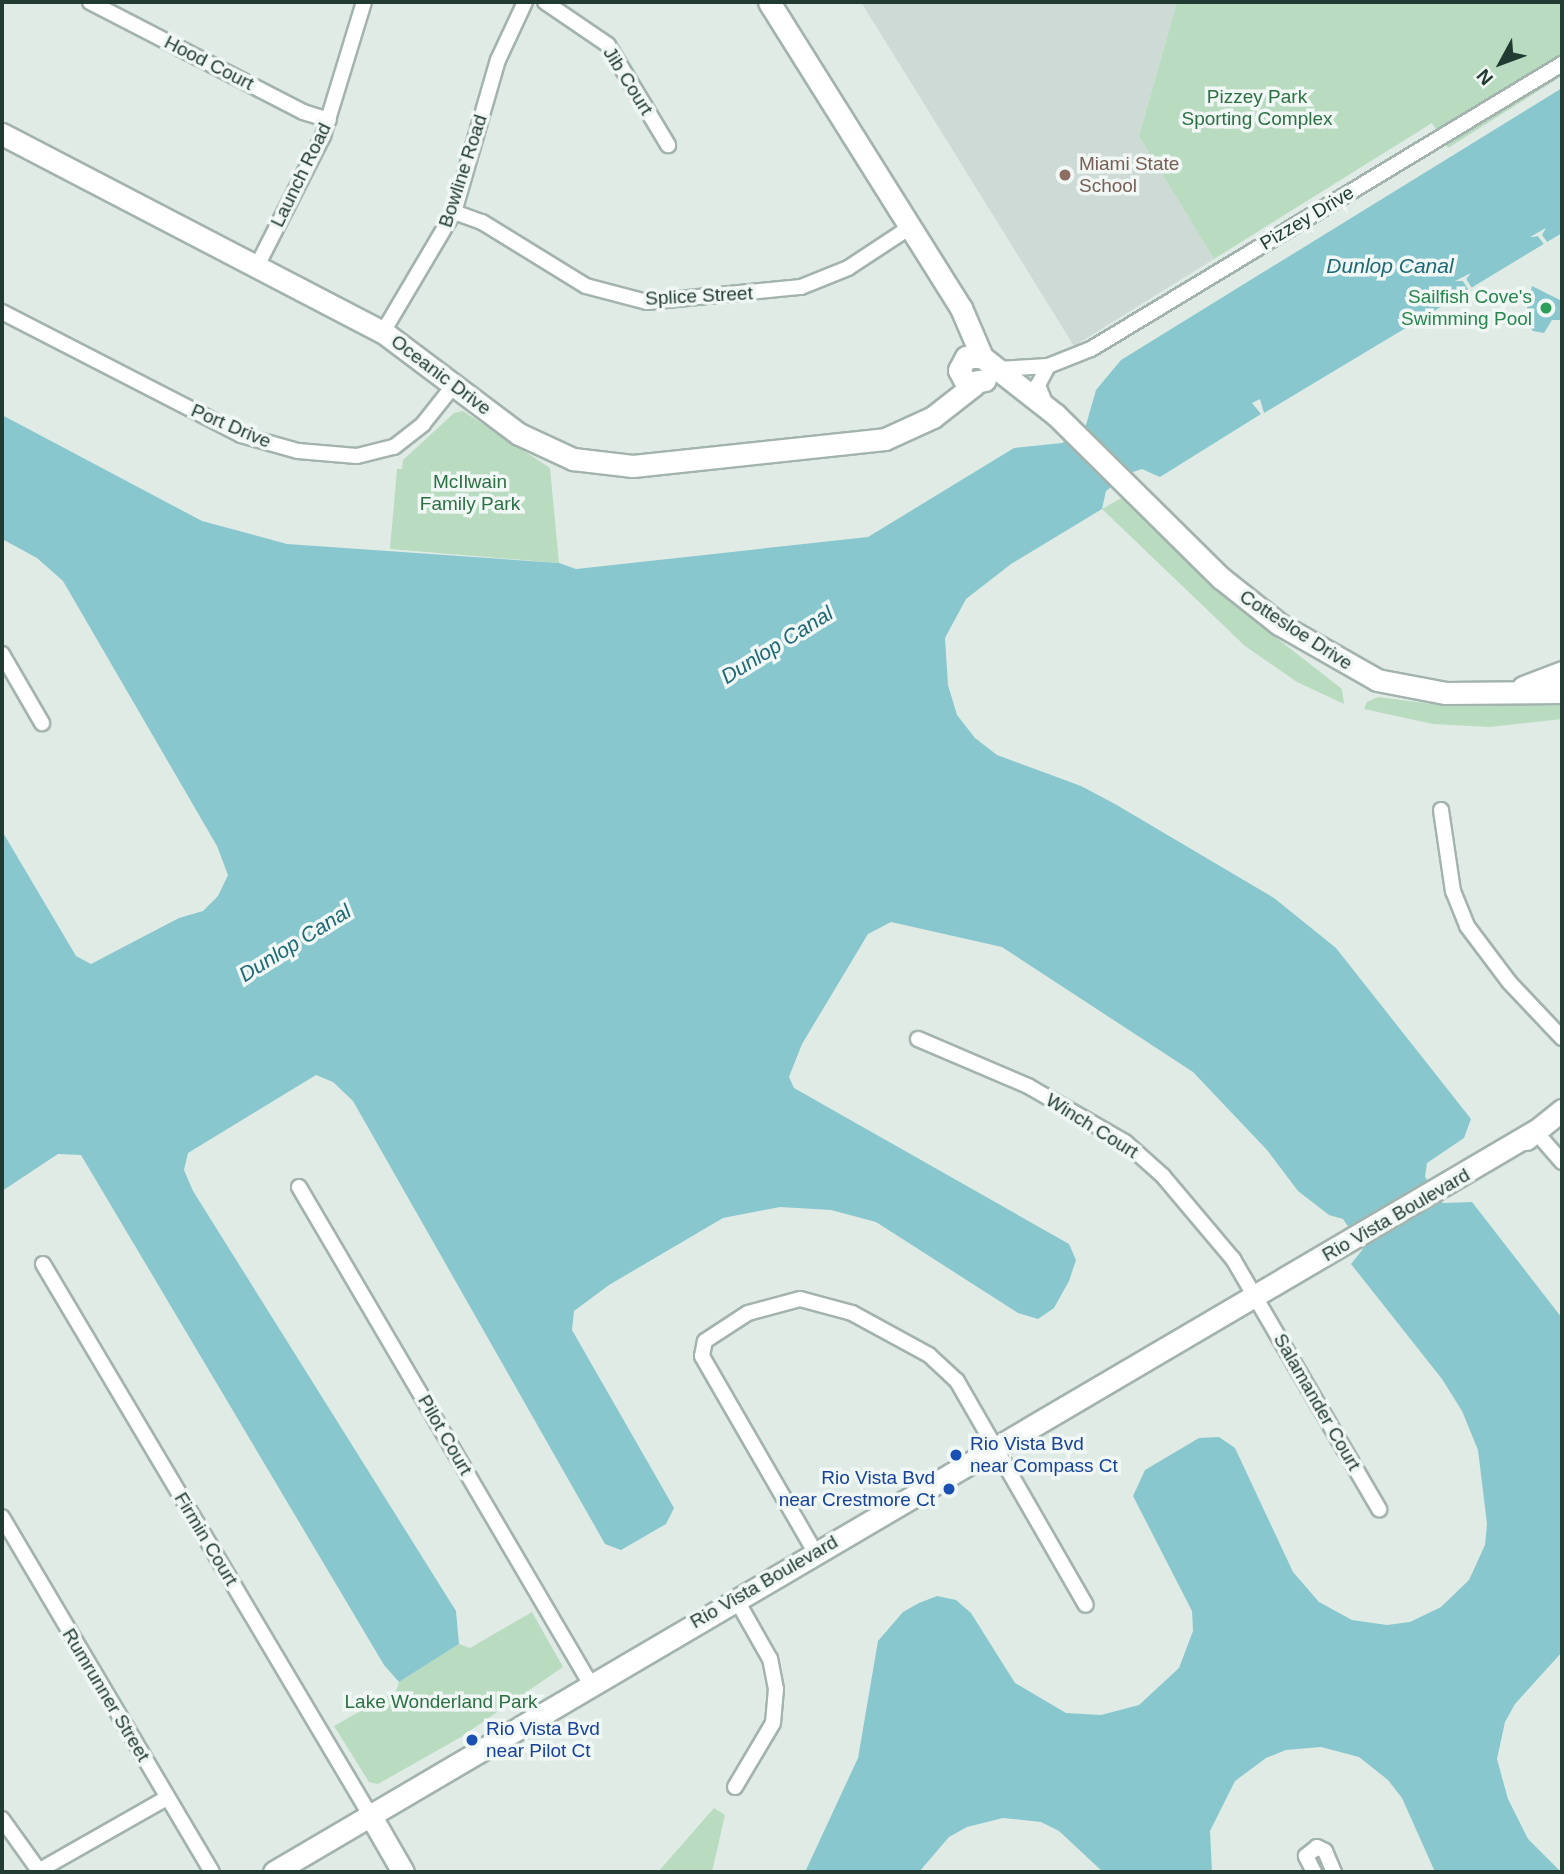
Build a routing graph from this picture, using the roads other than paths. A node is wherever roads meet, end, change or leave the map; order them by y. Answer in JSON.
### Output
{"nodes":[{"id":1,"x":90,"y":2,"type":"edge"},
{"id":2,"x":363,"y":2,"type":"edge"},
{"id":3,"x":525,"y":2,"type":"edge"},
{"id":4,"x":545,"y":2,"type":"edge"},
{"id":5,"x":769,"y":2,"type":"edge"},
{"id":6,"x":1562,"y":64,"type":"edge"},
{"id":7,"x":329,"y":120,"type":"junction"},
{"id":8,"x":2,"y":134,"type":"edge"},
{"id":9,"x":668,"y":145,"type":"dead end"},
{"id":10,"x":454,"y":212,"type":"junction"},
{"id":11,"x":909,"y":229,"type":"junction"},
{"id":12,"x":257,"y":266,"type":"junction"},
{"id":13,"x":949,"y":289,"type":"junction"},
{"id":14,"x":2,"y":312,"type":"edge"},
{"id":15,"x":383,"y":332,"type":"junction"},
{"id":16,"x":986,"y":362,"type":"junction"},
{"id":17,"x":1048,"y":366,"type":"junction"},
{"id":18,"x":967,"y":376,"type":"junction"},
{"id":19,"x":454,"y":385,"type":"junction"},
{"id":20,"x":1046,"y":405,"type":"junction"},
{"id":21,"x":1064,"y":424,"type":"junction"},
{"id":22,"x":2,"y":654,"type":"edge"},
{"id":23,"x":1562,"y":672,"type":"edge"},
{"id":24,"x":1508,"y":692,"type":"junction"},
{"id":25,"x":1562,"y":692,"type":"edge"},
{"id":26,"x":42,"y":723,"type":"dead end"},
{"id":27,"x":1441,"y":810,"type":"dead end"},
{"id":28,"x":918,"y":1038,"type":"dead end"},
{"id":29,"x":1562,"y":1038,"type":"edge"},
{"id":30,"x":1562,"y":1110,"type":"edge"},
{"id":31,"x":1535,"y":1131,"type":"junction"},
{"id":32,"x":1562,"y":1161,"type":"edge"},
{"id":33,"x":299,"y":1187,"type":"dead end"},
{"id":34,"x":43,"y":1264,"type":"dead end"},
{"id":35,"x":1255,"y":1295,"type":"junction"},
{"id":36,"x":997,"y":1447,"type":"junction"},
{"id":37,"x":1379,"y":1508,"type":"dead end"},
{"id":38,"x":2,"y":1517,"type":"edge"},
{"id":39,"x":815,"y":1552,"type":"junction"},
{"id":40,"x":736,"y":1599,"type":"junction"},
{"id":41,"x":1086,"y":1605,"type":"dead end"},
{"id":42,"x":590,"y":1683,"type":"junction"},
{"id":43,"x":735,"y":1787,"type":"dead end"},
{"id":44,"x":167,"y":1798,"type":"junction"},
{"id":45,"x":369,"y":1813,"type":"junction"},
{"id":46,"x":2,"y":1819,"type":"edge"},
{"id":47,"x":40,"y":1871,"type":"edge"},
{"id":48,"x":212,"y":1872,"type":"edge"},
{"id":49,"x":274,"y":1872,"type":"edge"},
{"id":50,"x":402,"y":1872,"type":"edge"},
{"id":51,"x":1314,"y":1872,"type":"edge"},
{"id":52,"x":1334,"y":1872,"type":"edge"}],
"edges":[{"from":1,"to":7,"type":"street","name":"Hood Court"},
{"from":2,"to":7,"type":"street","name":"Launch Road"},
{"from":3,"to":10,"type":"street","name":"Bowline Road"},
{"from":4,"to":9,"type":"street","name":"Jib Court"},
{"from":5,"to":11,"type":"street"},
{"from":6,"to":17,"type":"street","name":"Pizzey Drive"},
{"from":7,"to":12,"type":"street","name":"Launch Road"},
{"from":8,"to":12,"type":"street","name":"Oceanic Drive"},
{"from":10,"to":11,"type":"street","name":"Splice Street"},
{"from":10,"to":15,"type":"street","name":"Bowline Road"},
{"from":11,"to":13,"type":"street"},
{"from":12,"to":15,"type":"street","name":"Oceanic Drive"},
{"from":13,"to":16,"type":"street"},
{"from":13,"to":18,"type":"street"},
{"from":14,"to":19,"type":"street","name":"Port Drive"},
{"from":15,"to":19,"type":"street","name":"Oceanic Drive"},
{"from":16,"to":17,"type":"street","name":"Pizzey Drive"},
{"from":16,"to":18,"type":"street","name":"Oceanic Drive"},
{"from":16,"to":20,"type":"street","name":"Cottesloe Drive"},
{"from":17,"to":20,"type":"street"},
{"from":18,"to":19,"type":"street","name":"Oceanic Drive"},
{"from":18,"to":21,"type":"street","name":"Cottesloe Drive"},
{"from":20,"to":21,"type":"street","name":"Cottesloe Drive"},
{"from":21,"to":24,"type":"street","name":"Cottesloe Drive"},
{"from":22,"to":26,"type":"street"},
{"from":23,"to":24,"type":"street","name":"Cottesloe Drive"},
{"from":24,"to":25,"type":"street","name":"Cottesloe Drive"},
{"from":27,"to":29,"type":"street"},
{"from":28,"to":35,"type":"street","name":"Winch Court"},
{"from":30,"to":31,"type":"street","name":"Rio Vista Boulevard"},
{"from":31,"to":32,"type":"street"},
{"from":31,"to":35,"type":"street","name":"Rio Vista Boulevard"},
{"from":33,"to":42,"type":"street","name":"Pilot Court"},
{"from":34,"to":45,"type":"street","name":"Firmin Court"},
{"from":35,"to":36,"type":"street","name":"Rio Vista Boulevard"},
{"from":35,"to":37,"type":"street","name":"Salamander Court"},
{"from":36,"to":39,"type":"street","name":"Rio Vista Boulevard"},
{"from":36,"to":39,"type":"street"},
{"from":36,"to":41,"type":"street"},
{"from":38,"to":44,"type":"street","name":"Rumrunner Street"},
{"from":39,"to":40,"type":"street","name":"Rio Vista Boulevard"},
{"from":40,"to":42,"type":"street","name":"Rio Vista Boulevard"},
{"from":40,"to":43,"type":"street"},
{"from":42,"to":45,"type":"street","name":"Rio Vista Boulevard"},
{"from":44,"to":47,"type":"street"},
{"from":44,"to":48,"type":"street","name":"Rumrunner Street"},
{"from":45,"to":49,"type":"street","name":"Rio Vista Boulevard"},
{"from":45,"to":50,"type":"street"},
{"from":46,"to":47,"type":"street"},
{"from":51,"to":52,"type":"street"}]}
